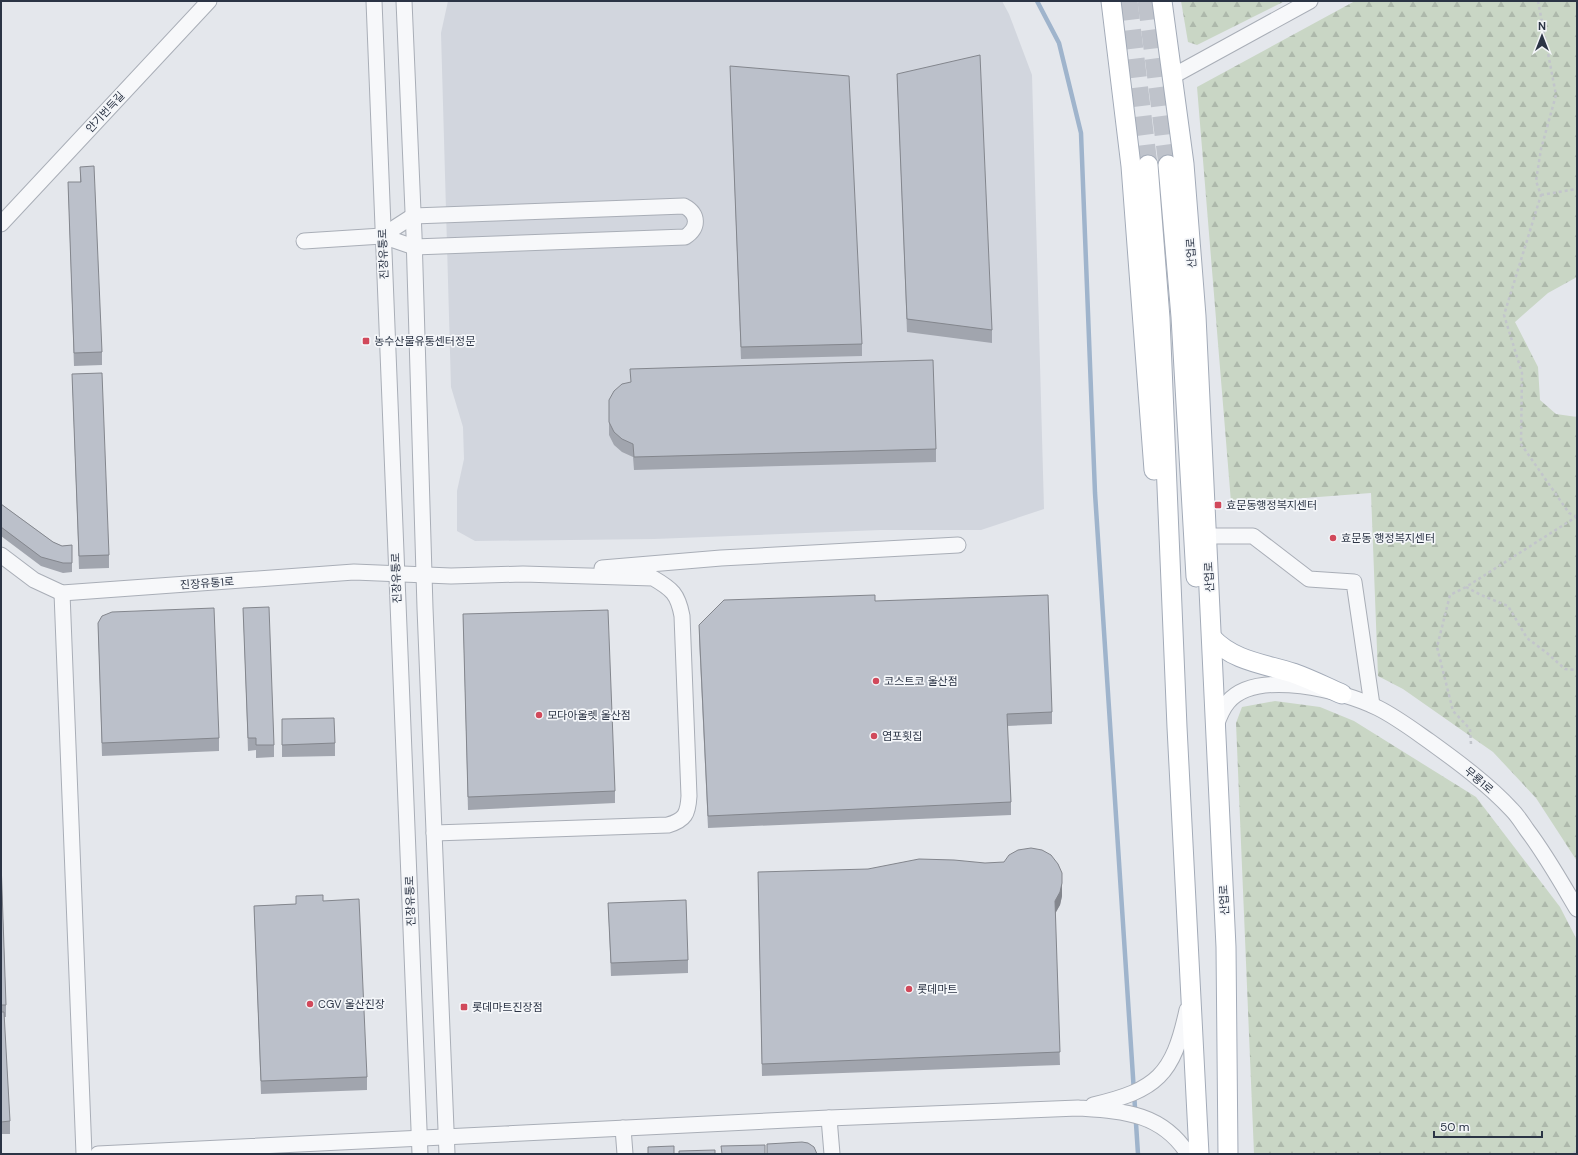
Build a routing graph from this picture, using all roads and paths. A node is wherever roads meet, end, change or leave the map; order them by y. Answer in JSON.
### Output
{"nodes":[{"id":1,"x":209,"y":1,"type":"edge"},
{"id":2,"x":374,"y":1,"type":"edge"},
{"id":3,"x":404,"y":1,"type":"edge"},
{"id":4,"x":1162,"y":1,"type":"edge"},
{"id":5,"x":1167,"y":1,"type":"edge"},
{"id":6,"x":1310,"y":1,"type":"edge"},
{"id":7,"x":1538,"y":1,"type":"edge"},
{"id":8,"x":1111,"y":3,"type":"edge"},
{"id":9,"x":1165,"y":24,"type":"junction"},
{"id":10,"x":1173,"y":76,"type":"junction"},
{"id":11,"x":1168,"y":164,"type":"tunnel mouth"},
{"id":12,"x":1148,"y":166,"type":"tunnel mouth"},
{"id":13,"x":1577,"y":189,"type":"edge"},
{"id":14,"x":1541,"y":195,"type":"junction"},
{"id":15,"x":413,"y":216,"type":"junction"},
{"id":16,"x":1,"y":224,"type":"edge"},
{"id":17,"x":382,"y":236,"type":"junction"},
{"id":18,"x":304,"y":241,"type":"dead end"},
{"id":19,"x":414,"y":247,"type":"junction"},
{"id":20,"x":1577,"y":517,"type":"edge"},
{"id":21,"x":1207,"y":536,"type":"junction"},
{"id":22,"x":958,"y":546,"type":"dead end"},
{"id":23,"x":1,"y":555,"type":"edge"},
{"id":24,"x":396,"y":573,"type":"junction"},
{"id":25,"x":424,"y":574,"type":"junction"},
{"id":26,"x":523,"y":574,"type":"junction"},
{"id":27,"x":1466,"y":587,"type":"junction"},
{"id":28,"x":62,"y":593,"type":"junction"},
{"id":29,"x":1212,"y":638,"type":"junction"},
{"id":30,"x":1577,"y":670,"type":"edge"},
{"id":31,"x":1342,"y":694,"type":"junction"},
{"id":32,"x":1372,"y":705,"type":"junction"},
{"id":33,"x":1216,"y":726,"type":"junction"},
{"id":34,"x":1177,"y":727,"type":"junction"},
{"id":35,"x":1471,"y":744,"type":"dead end"},
{"id":36,"x":434,"y":833,"type":"junction"},
{"id":37,"x":1577,"y":909,"type":"edge"},
{"id":38,"x":1191,"y":996,"type":"junction"},
{"id":39,"x":1078,"y":1108,"type":"junction"},
{"id":40,"x":829,"y":1118,"type":"junction"},
{"id":41,"x":623,"y":1128,"type":"junction"},
{"id":42,"x":446,"y":1137,"type":"junction"},
{"id":43,"x":420,"y":1138,"type":"junction"},
{"id":44,"x":1577,"y":1148,"type":"edge"},
{"id":45,"x":84,"y":1154,"type":"edge"},
{"id":46,"x":98,"y":1154,"type":"edge"},
{"id":47,"x":420,"y":1154,"type":"edge"},
{"id":48,"x":447,"y":1154,"type":"edge"},
{"id":49,"x":625,"y":1154,"type":"edge"},
{"id":50,"x":832,"y":1154,"type":"edge"},
{"id":51,"x":1188,"y":1154,"type":"edge"},
{"id":52,"x":1199,"y":1154,"type":"edge"},
{"id":53,"x":1228,"y":1154,"type":"edge"},
{"id":54,"x":1574,"y":1154,"type":"edge"}],
"edges":[{"from":1,"to":16,"type":"street","name":"안기번득길"},
{"from":2,"to":17,"type":"street","name":"진장유통로"},
{"from":3,"to":15,"type":"street"},
{"from":4,"to":9,"type":"main road","name":"산업로"},
{"from":5,"to":9,"type":"main road"},
{"from":6,"to":10,"type":"street"},
{"from":7,"to":14,"type":"path"},
{"from":8,"to":34,"type":"main road"},
{"from":9,"to":10,"type":"main road","name":"산업로"},
{"from":10,"to":21,"type":"main road","name":"산업로"},
{"from":11,"to":53,"type":"main road","name":"산업로"},
{"from":12,"to":34,"type":"main road"},
{"from":13,"to":14,"type":"path"},
{"from":14,"to":20,"type":"path"},
{"from":15,"to":17,"type":"street"},
{"from":15,"to":19,"type":"street"},
{"from":15,"to":19,"type":"street"},
{"from":17,"to":18,"type":"street"},
{"from":17,"to":19,"type":"street"},
{"from":17,"to":24,"type":"street","name":"진장유통로"},
{"from":19,"to":25,"type":"street"},
{"from":20,"to":27,"type":"path"},
{"from":21,"to":29,"type":"main road","name":"산업로"},
{"from":21,"to":32,"type":"street"},
{"from":22,"to":26,"type":"street"},
{"from":23,"to":28,"type":"street","name":"진장유통1로"},
{"from":24,"to":25,"type":"street","name":"진장유통1로"},
{"from":24,"to":28,"type":"street","name":"진장유통1로"},
{"from":24,"to":43,"type":"street","name":"진장유통로"},
{"from":25,"to":26,"type":"street","name":"진장유통1로"},
{"from":25,"to":36,"type":"street"},
{"from":26,"to":36,"type":"street"},
{"from":27,"to":30,"type":"path"},
{"from":27,"to":35,"type":"path"},
{"from":28,"to":45,"type":"street"},
{"from":29,"to":31,"type":"main road"},
{"from":29,"to":33,"type":"main road","name":"산업로"},
{"from":31,"to":32,"type":"street","name":"무룡1로"},
{"from":31,"to":33,"type":"street","name":"무룡1로"},
{"from":32,"to":37,"type":"street","name":"무룡1로"},
{"from":33,"to":53,"type":"main road","name":"산업로"},
{"from":34,"to":38,"type":"main road"},
{"from":36,"to":42,"type":"street"},
{"from":38,"to":39,"type":"street"},
{"from":38,"to":52,"type":"main road"},
{"from":39,"to":40,"type":"street"},
{"from":39,"to":51,"type":"street"},
{"from":40,"to":41,"type":"street"},
{"from":40,"to":50,"type":"street"},
{"from":41,"to":42,"type":"street"},
{"from":41,"to":49,"type":"street"},
{"from":42,"to":43,"type":"street"},
{"from":42,"to":48,"type":"street"},
{"from":43,"to":46,"type":"street"},
{"from":43,"to":47,"type":"street","name":"진장유통로"},
{"from":44,"to":54,"type":"path"}]}
